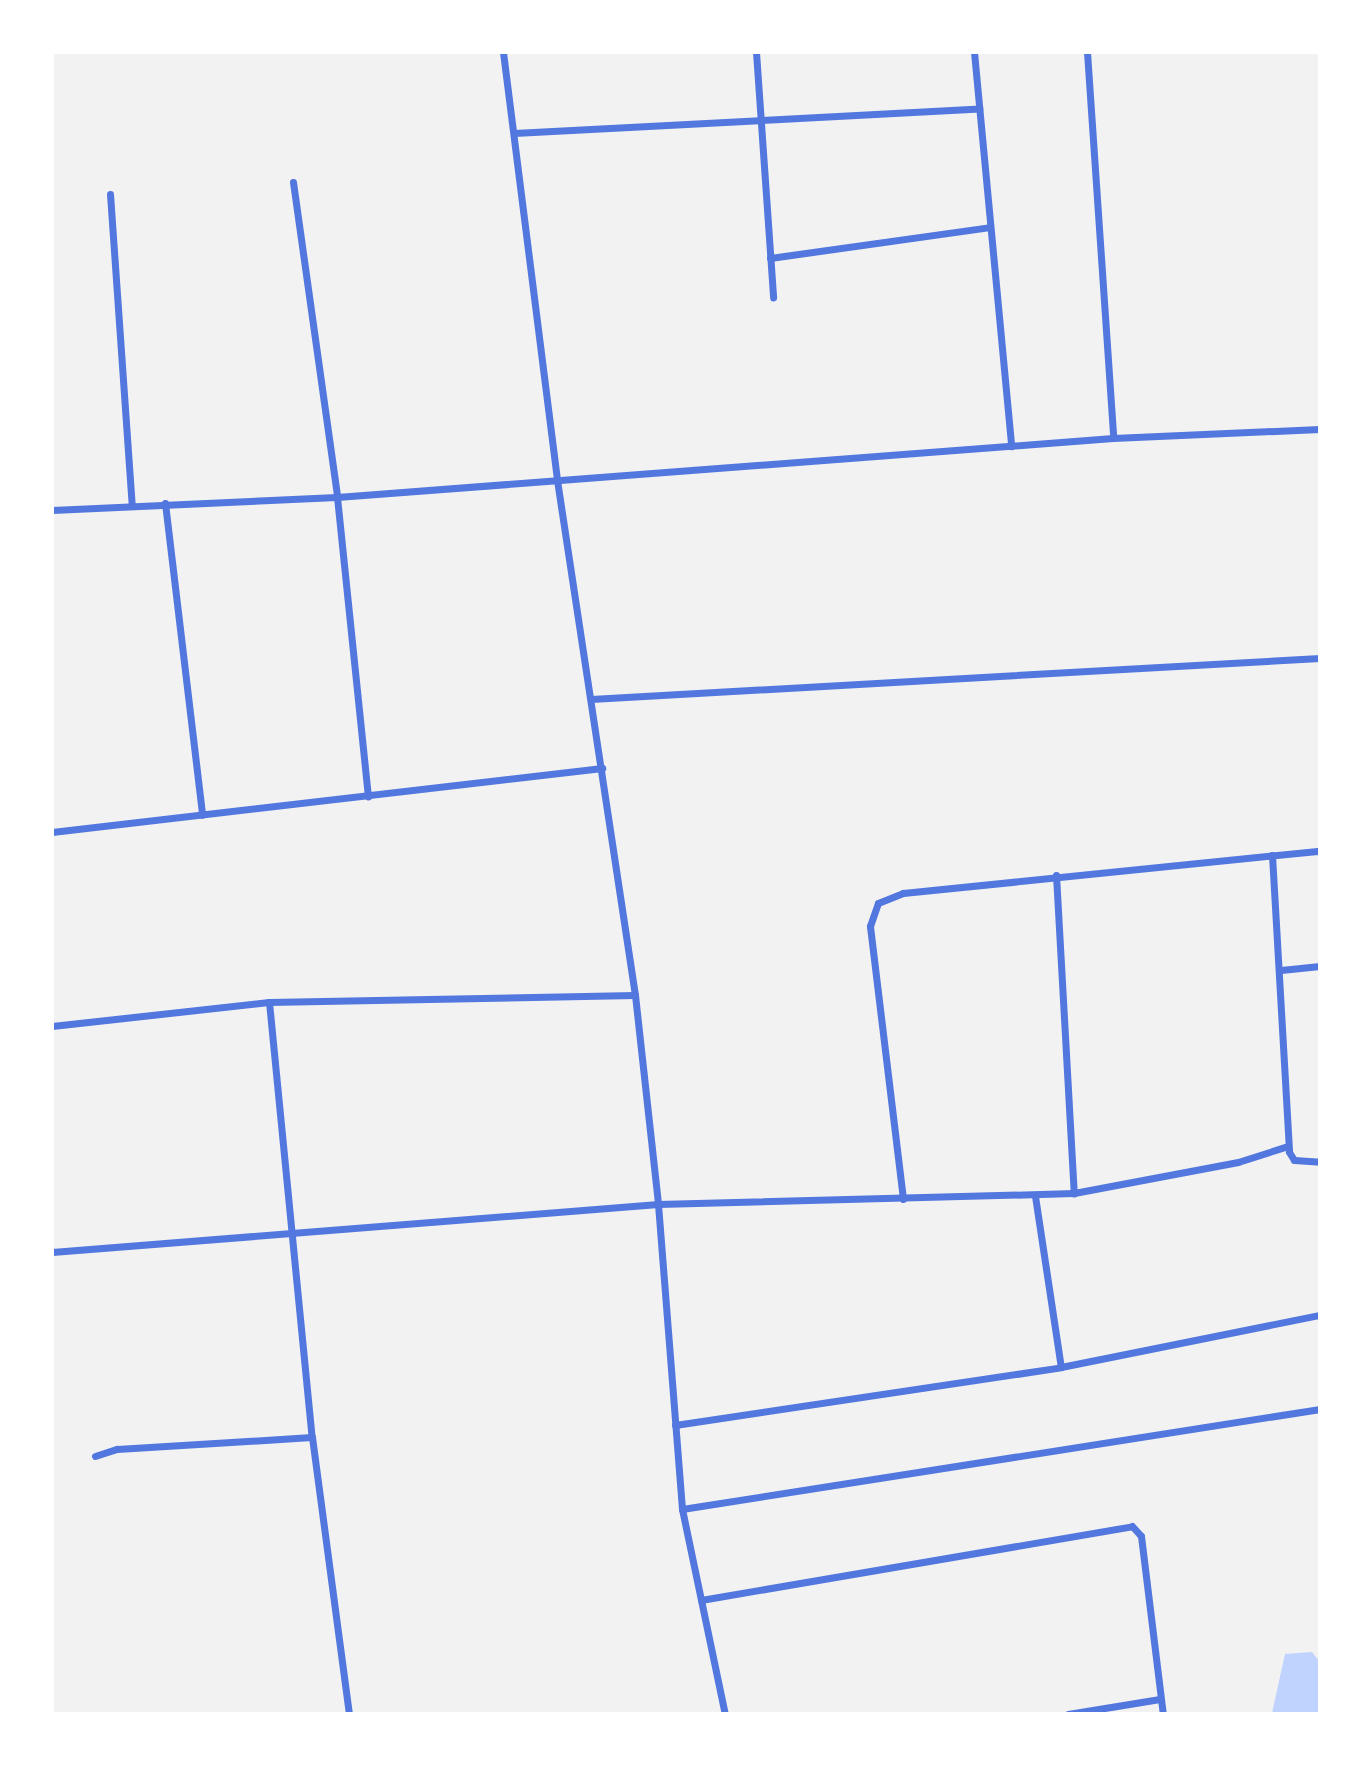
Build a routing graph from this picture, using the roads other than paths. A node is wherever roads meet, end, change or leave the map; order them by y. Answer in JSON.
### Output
{"nodes":[{"id":1,"x":503,"y":52,"type":"edge"},
{"id":2,"x":756,"y":52,"type":"edge"},
{"id":3,"x":974,"y":52,"type":"edge"},
{"id":4,"x":1087,"y":52,"type":"edge"},
{"id":5,"x":979,"y":109,"type":"junction"},
{"id":6,"x":763,"y":120,"type":"junction"},
{"id":7,"x":514,"y":133,"type":"junction"},
{"id":8,"x":293,"y":182,"type":"dead end"},
{"id":9,"x":110,"y":194,"type":"dead end"},
{"id":10,"x":990,"y":228,"type":"junction"},
{"id":11,"x":771,"y":258,"type":"junction"},
{"id":12,"x":773,"y":297,"type":"dead end"},
{"id":13,"x":1320,"y":429,"type":"edge"},
{"id":14,"x":1113,"y":438,"type":"junction"},
{"id":15,"x":1011,"y":446,"type":"junction"},
{"id":16,"x":557,"y":480,"type":"junction"},
{"id":17,"x":337,"y":497,"type":"junction"},
{"id":18,"x":165,"y":503,"type":"junction"},
{"id":19,"x":132,"y":505,"type":"junction"},
{"id":20,"x":52,"y":510,"type":"edge"},
{"id":21,"x":1320,"y":658,"type":"edge"},
{"id":22,"x":591,"y":699,"type":"junction"},
{"id":23,"x":601,"y":768,"type":"junction"},
{"id":24,"x":368,"y":796,"type":"junction"},
{"id":25,"x":202,"y":814,"type":"junction"},
{"id":26,"x":52,"y":832,"type":"edge"},
{"id":27,"x":1320,"y":850,"type":"edge"},
{"id":28,"x":1272,"y":855,"type":"junction"},
{"id":29,"x":1056,"y":875,"type":"junction"},
{"id":30,"x":1320,"y":966,"type":"edge"},
{"id":31,"x":1281,"y":970,"type":"junction"},
{"id":32,"x":635,"y":995,"type":"junction"},
{"id":33,"x":269,"y":1002,"type":"junction"},
{"id":34,"x":52,"y":1026,"type":"edge"},
{"id":35,"x":1288,"y":1146,"type":"junction"},
{"id":36,"x":1320,"y":1162,"type":"edge"},
{"id":37,"x":1074,"y":1193,"type":"junction"},
{"id":38,"x":1035,"y":1196,"type":"junction"},
{"id":39,"x":903,"y":1199,"type":"junction"},
{"id":40,"x":658,"y":1204,"type":"junction"},
{"id":41,"x":292,"y":1233,"type":"junction"},
{"id":42,"x":52,"y":1252,"type":"edge"},
{"id":43,"x":1320,"y":1315,"type":"edge"},
{"id":44,"x":1061,"y":1367,"type":"junction"},
{"id":45,"x":1320,"y":1409,"type":"edge"},
{"id":46,"x":676,"y":1425,"type":"junction"},
{"id":47,"x":312,"y":1437,"type":"junction"},
{"id":48,"x":95,"y":1456,"type":"dead end"},
{"id":49,"x":682,"y":1509,"type":"junction"},
{"id":50,"x":701,"y":1600,"type":"junction"},
{"id":51,"x":1160,"y":1699,"type":"junction"},
{"id":52,"x":349,"y":1713,"type":"edge"},
{"id":53,"x":725,"y":1713,"type":"edge"},
{"id":54,"x":1068,"y":1713,"type":"edge"},
{"id":55,"x":1163,"y":1713,"type":"edge"}],
"edges":[{"from":1,"to":7,"type":"street"},
{"from":2,"to":6,"type":"street"},
{"from":3,"to":5,"type":"street"},
{"from":4,"to":14,"type":"street"},
{"from":5,"to":6,"type":"street"},
{"from":5,"to":10,"type":"street"},
{"from":6,"to":7,"type":"street"},
{"from":6,"to":11,"type":"street"},
{"from":7,"to":16,"type":"street"},
{"from":8,"to":17,"type":"street"},
{"from":9,"to":19,"type":"street"},
{"from":10,"to":11,"type":"street"},
{"from":10,"to":15,"type":"street"},
{"from":11,"to":12,"type":"street"},
{"from":13,"to":14,"type":"street"},
{"from":14,"to":15,"type":"street"},
{"from":15,"to":16,"type":"street"},
{"from":16,"to":17,"type":"street"},
{"from":16,"to":22,"type":"street"},
{"from":17,"to":18,"type":"street"},
{"from":17,"to":24,"type":"street"},
{"from":18,"to":19,"type":"street"},
{"from":18,"to":25,"type":"street"},
{"from":19,"to":20,"type":"street"},
{"from":21,"to":22,"type":"street"},
{"from":22,"to":23,"type":"street"},
{"from":23,"to":24,"type":"street"},
{"from":23,"to":32,"type":"street"},
{"from":24,"to":25,"type":"street"},
{"from":25,"to":26,"type":"street"},
{"from":27,"to":28,"type":"street"},
{"from":28,"to":29,"type":"street"},
{"from":28,"to":31,"type":"street"},
{"from":29,"to":37,"type":"street"},
{"from":29,"to":39,"type":"street"},
{"from":30,"to":31,"type":"street"},
{"from":31,"to":35,"type":"street"},
{"from":32,"to":33,"type":"street"},
{"from":32,"to":40,"type":"street"},
{"from":33,"to":34,"type":"street"},
{"from":33,"to":41,"type":"street"},
{"from":35,"to":36,"type":"street"},
{"from":35,"to":37,"type":"street"},
{"from":37,"to":38,"type":"street"},
{"from":38,"to":39,"type":"street"},
{"from":38,"to":44,"type":"street"},
{"from":39,"to":40,"type":"street"},
{"from":40,"to":41,"type":"street"},
{"from":40,"to":46,"type":"street"},
{"from":41,"to":42,"type":"street"},
{"from":41,"to":47,"type":"street"},
{"from":43,"to":44,"type":"street"},
{"from":44,"to":46,"type":"street"},
{"from":45,"to":49,"type":"street"},
{"from":46,"to":49,"type":"street"},
{"from":47,"to":48,"type":"street"},
{"from":47,"to":52,"type":"street"},
{"from":49,"to":50,"type":"street"},
{"from":50,"to":51,"type":"street"},
{"from":50,"to":53,"type":"street"},
{"from":51,"to":54,"type":"street"},
{"from":51,"to":55,"type":"street"}]}
